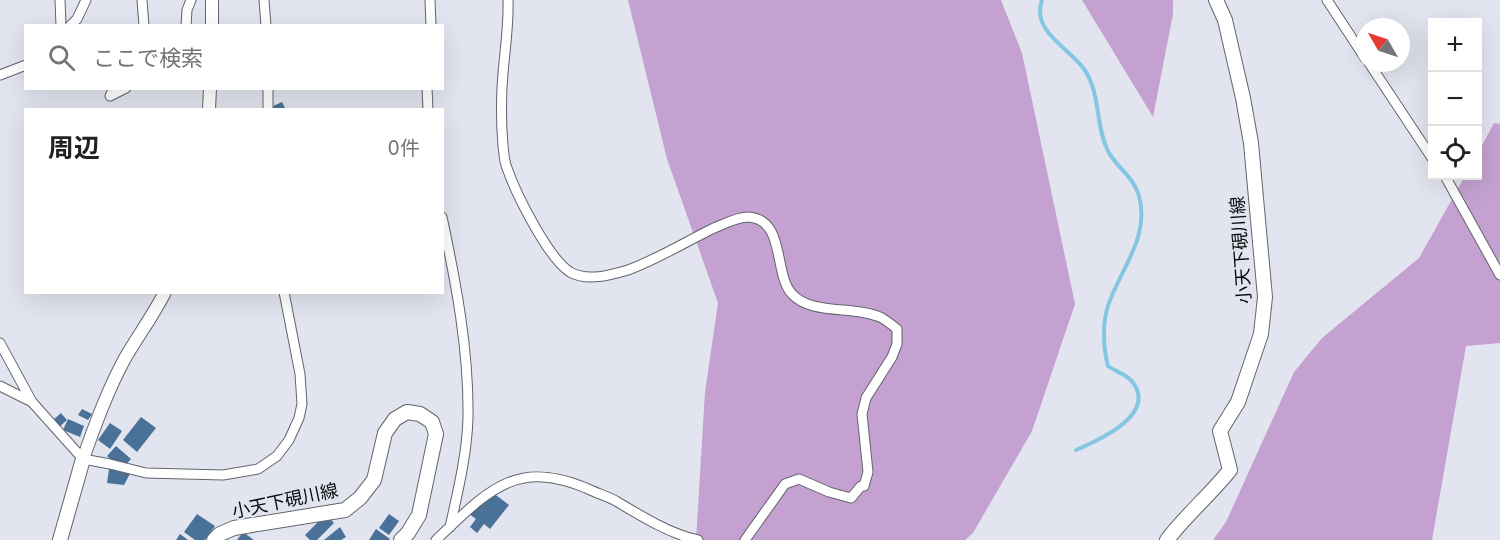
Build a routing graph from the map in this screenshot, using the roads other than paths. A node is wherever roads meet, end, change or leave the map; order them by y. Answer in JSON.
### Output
{"nodes":[{"id":1,"x":60,"y":0,"type":"edge"},
{"id":2,"x":86,"y":0,"type":"edge"},
{"id":3,"x":142,"y":0,"type":"edge"},
{"id":4,"x":191,"y":0,"type":"edge"},
{"id":5,"x":212,"y":0,"type":"edge"},
{"id":6,"x":264,"y":0,"type":"edge"},
{"id":7,"x":430,"y":0,"type":"edge"},
{"id":8,"x":508,"y":0,"type":"edge"},
{"id":9,"x":1216,"y":0,"type":"edge"},
{"id":10,"x":1327,"y":0,"type":"edge"},
{"id":11,"x":61,"y":24,"type":"edge"},
{"id":12,"x":72,"y":24,"type":"edge"},
{"id":13,"x":144,"y":24,"type":"edge"},
{"id":14,"x":186,"y":24,"type":"edge"},
{"id":15,"x":212,"y":24,"type":"edge"},
{"id":16,"x":266,"y":24,"type":"edge"},
{"id":17,"x":431,"y":24,"type":"edge"},
{"id":18,"x":1356,"y":44,"type":"edge"},
{"id":19,"x":24,"y":66,"type":"edge"},
{"id":20,"x":1375,"y":72,"type":"edge"},
{"id":21,"x":0,"y":75,"type":"edge"},
{"id":22,"x":113,"y":90,"type":"edge"},
{"id":23,"x":122,"y":90,"type":"edge"},
{"id":24,"x":210,"y":90,"type":"edge"},
{"id":25,"x":268,"y":90,"type":"edge"},
{"id":26,"x":427,"y":90,"type":"edge"},
{"id":27,"x":209,"y":108,"type":"edge"},
{"id":28,"x":268,"y":108,"type":"edge"},
{"id":29,"x":428,"y":108,"type":"edge"},
{"id":30,"x":1428,"y":152,"type":"edge"},
{"id":31,"x":1446,"y":180,"type":"edge"},
{"id":32,"x":444,"y":226,"type":"edge"},
{"id":33,"x":1500,"y":275,"type":"edge"},
{"id":34,"x":164,"y":294,"type":"edge"},
{"id":35,"x":284,"y":294,"type":"edge"},
{"id":36,"x":0,"y":343,"type":"edge"},
{"id":37,"x":0,"y":386,"type":"edge"},
{"id":38,"x":32,"y":402,"type":"junction"},
{"id":39,"x":83,"y":459,"type":"junction"},
{"id":40,"x":450,"y":527,"type":"junction"},
{"id":41,"x":60,"y":540,"type":"edge"},
{"id":42,"x":214,"y":540,"type":"edge"},
{"id":43,"x":401,"y":540,"type":"edge"},
{"id":44,"x":436,"y":540,"type":"edge"},
{"id":45,"x":698,"y":540,"type":"edge"},
{"id":46,"x":745,"y":540,"type":"edge"},
{"id":47,"x":1167,"y":540,"type":"edge"}],
"edges":[{"from":1,"to":11,"type":"street"},
{"from":2,"to":12,"type":"street"},
{"from":3,"to":13,"type":"street"},
{"from":4,"to":14,"type":"street"},
{"from":5,"to":15,"type":"street"},
{"from":6,"to":16,"type":"street"},
{"from":7,"to":17,"type":"street"},
{"from":8,"to":46,"type":"street"},
{"from":9,"to":47,"type":"main road","name":"小天下硯川線"},
{"from":10,"to":18,"type":"street"},
{"from":19,"to":21,"type":"street"},
{"from":20,"to":30,"type":"street"},
{"from":22,"to":23,"type":"street"},
{"from":24,"to":27,"type":"street"},
{"from":25,"to":28,"type":"street"},
{"from":26,"to":29,"type":"street"},
{"from":31,"to":33,"type":"street"},
{"from":32,"to":40,"type":"street"},
{"from":34,"to":39,"type":"street"},
{"from":35,"to":39,"type":"street"},
{"from":36,"to":38,"type":"street"},
{"from":37,"to":38,"type":"street"},
{"from":38,"to":39,"type":"street"},
{"from":39,"to":41,"type":"main road"},
{"from":40,"to":44,"type":"street"},
{"from":40,"to":45,"type":"street"},
{"from":42,"to":43,"type":"main road","name":"小天下硯川線"}]}
